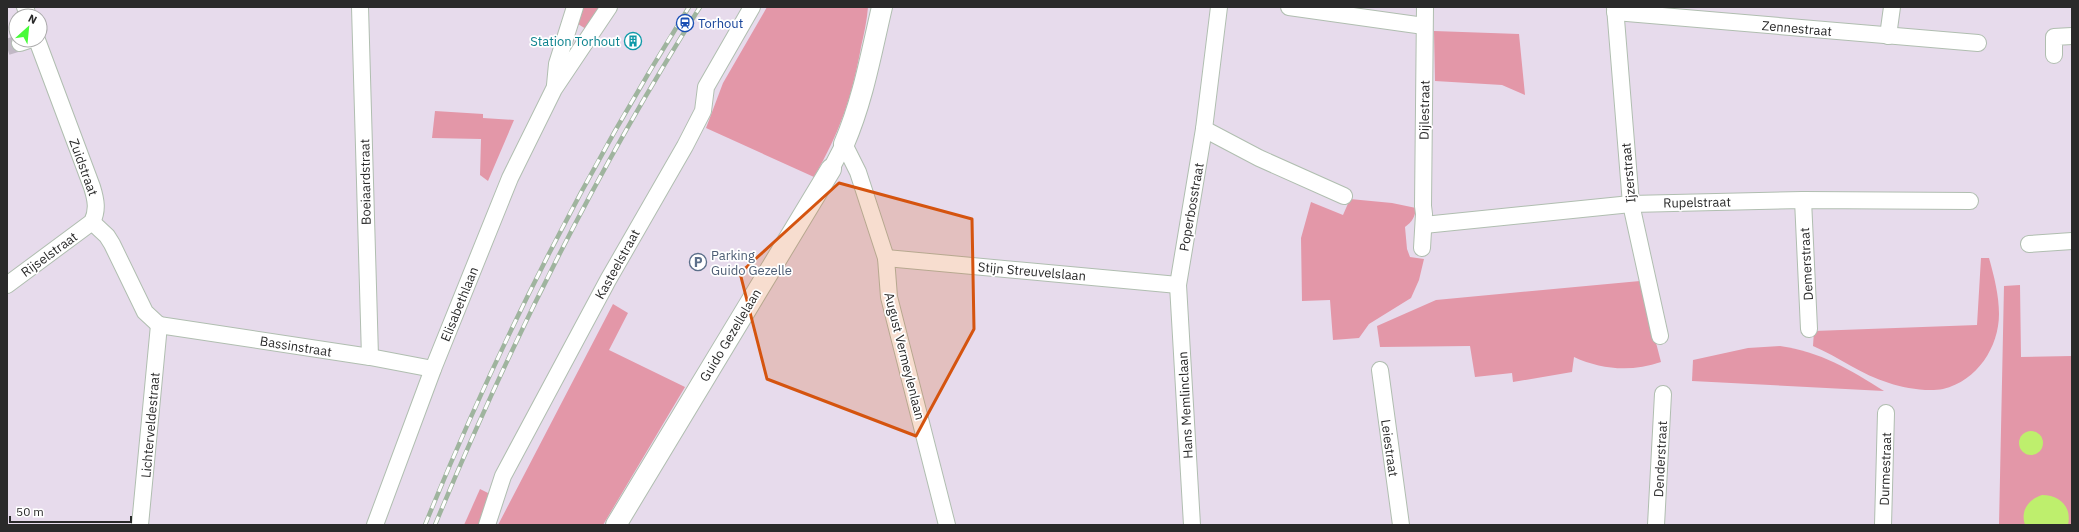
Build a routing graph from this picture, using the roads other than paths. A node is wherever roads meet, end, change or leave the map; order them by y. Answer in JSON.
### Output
{"nodes":[{"id":1,"x":360,"y":7,"type":"edge"},
{"id":2,"x":575,"y":7,"type":"edge"},
{"id":3,"x":609,"y":7,"type":"edge"},
{"id":4,"x":752,"y":7,"type":"edge"},
{"id":5,"x":882,"y":7,"type":"edge"},
{"id":6,"x":1219,"y":7,"type":"edge"},
{"id":7,"x":1289,"y":7,"type":"edge"},
{"id":8,"x":1425,"y":7,"type":"edge"},
{"id":9,"x":1892,"y":7,"type":"edge"},
{"id":10,"x":1615,"y":10,"type":"edge"},
{"id":11,"x":1424,"y":26,"type":"junction"},
{"id":12,"x":1888,"y":36,"type":"junction"},
{"id":13,"x":2072,"y":36,"type":"edge"},
{"id":14,"x":1978,"y":43,"type":"dead end"},
{"id":15,"x":40,"y":48,"type":"edge"},
{"id":16,"x":2054,"y":55,"type":"dead end"},
{"id":17,"x":554,"y":89,"type":"junction"},
{"id":18,"x":1204,"y":129,"type":"junction"},
{"id":19,"x":844,"y":144,"type":"junction"},
{"id":20,"x":831,"y":169,"type":"joint"},
{"id":21,"x":1344,"y":196,"type":"dead end"},
{"id":22,"x":1803,"y":200,"type":"junction"},
{"id":23,"x":1970,"y":201,"type":"dead end"},
{"id":24,"x":1630,"y":204,"type":"junction"},
{"id":25,"x":1424,"y":219,"type":"junction"},
{"id":26,"x":92,"y":222,"type":"junction"},
{"id":27,"x":2072,"y":241,"type":"edge"},
{"id":28,"x":2029,"y":244,"type":"dead end"},
{"id":29,"x":1422,"y":248,"type":"dead end"},
{"id":30,"x":886,"y":258,"type":"junction"},
{"id":31,"x":7,"y":285,"type":"edge"},
{"id":32,"x":1178,"y":285,"type":"junction"},
{"id":33,"x":159,"y":325,"type":"junction"},
{"id":34,"x":1810,"y":329,"type":"dead end"},
{"id":35,"x":1660,"y":336,"type":"dead end"},
{"id":36,"x":370,"y":357,"type":"junction"},
{"id":37,"x":433,"y":369,"type":"junction"},
{"id":38,"x":1380,"y":370,"type":"dead end"},
{"id":39,"x":1663,"y":394,"type":"dead end"},
{"id":40,"x":1886,"y":413,"type":"dead end"},
{"id":41,"x":140,"y":525,"type":"edge"},
{"id":42,"x":374,"y":525,"type":"edge"},
{"id":43,"x":487,"y":525,"type":"edge"},
{"id":44,"x":616,"y":525,"type":"edge"},
{"id":45,"x":947,"y":525,"type":"edge"},
{"id":46,"x":1192,"y":525,"type":"edge"},
{"id":47,"x":1401,"y":525,"type":"edge"},
{"id":48,"x":1656,"y":525,"type":"edge"},
{"id":49,"x":1883,"y":525,"type":"edge"}],
"edges":[{"from":1,"to":36,"type":"street","name":"Boeiaardstraat"},
{"from":2,"to":17,"type":"street","name":"Elisabethlaan"},
{"from":3,"to":17,"type":"street","name":"Elisabethlaan"},
{"from":4,"to":43,"type":"street","name":"Kasteelstraat"},
{"from":5,"to":19,"type":"street","name":"Guido Gezellelaan"},
{"from":6,"to":18,"type":"street","name":"Poperbosstraat"},
{"from":7,"to":11,"type":"street"},
{"from":8,"to":11,"type":"street","name":"Dijlestraat"},
{"from":9,"to":12,"type":"street"},
{"from":10,"to":12,"type":"street","name":"Zennestraat"},
{"from":10,"to":24,"type":"street","name":"Ijzerstraat"},
{"from":11,"to":25,"type":"street","name":"Dijlestraat"},
{"from":12,"to":14,"type":"street","name":"Zennestraat"},
{"from":13,"to":16,"type":"street"},
{"from":15,"to":26,"type":"street","name":"Zuidstraat"},
{"from":17,"to":37,"type":"street","name":"Elisabethlaan"},
{"from":18,"to":21,"type":"street"},
{"from":18,"to":32,"type":"street","name":"Poperbosstraat"},
{"from":19,"to":20,"type":"street","name":"Guido Gezellelaan"},
{"from":19,"to":30,"type":"street","name":"August Vermeylenlaan"},
{"from":20,"to":44,"type":"street","name":"Guido Gezellelaan"},
{"from":22,"to":23,"type":"street","name":"Rupelstraat"},
{"from":22,"to":24,"type":"street","name":"Rupelstraat"},
{"from":22,"to":34,"type":"street","name":"Demerstraat"},
{"from":24,"to":25,"type":"street","name":"Rupelstraat"},
{"from":24,"to":35,"type":"street","name":"Ijzerstraat"},
{"from":25,"to":29,"type":"street"},
{"from":26,"to":31,"type":"street","name":"Rijselstraat"},
{"from":26,"to":33,"type":"street"},
{"from":27,"to":28,"type":"street"},
{"from":30,"to":32,"type":"street","name":"Stijn Streuvelslaan"},
{"from":30,"to":45,"type":"street","name":"August Vermeylenlaan"},
{"from":32,"to":46,"type":"street","name":"Hans Memlinclaan"},
{"from":33,"to":36,"type":"street","name":"Bassinstraat"},
{"from":33,"to":41,"type":"street","name":"Lichterveldestraat"},
{"from":36,"to":37,"type":"street","name":"Bassinstraat"},
{"from":37,"to":42,"type":"street","name":"Elisabethlaan"},
{"from":38,"to":47,"type":"street","name":"Leiestraat"},
{"from":39,"to":48,"type":"street","name":"Denderstraat"},
{"from":40,"to":49,"type":"street","name":"Durmestraat"}]}
